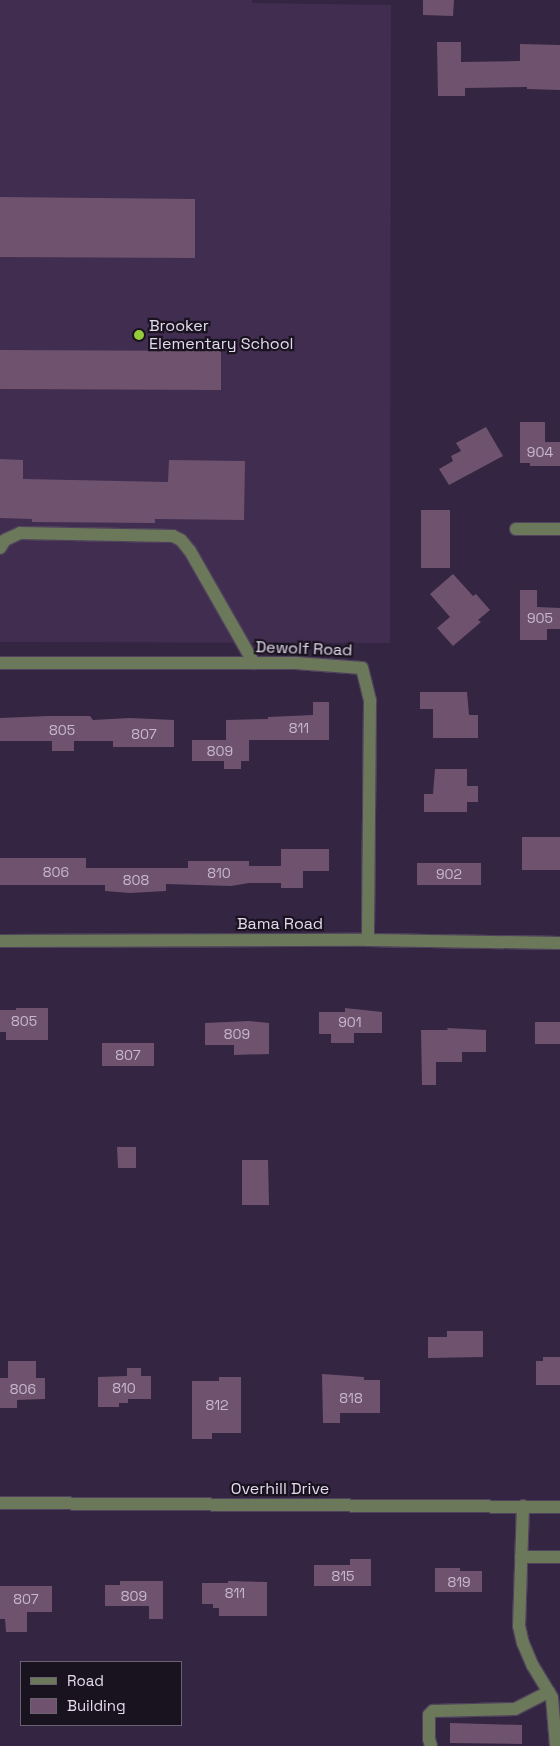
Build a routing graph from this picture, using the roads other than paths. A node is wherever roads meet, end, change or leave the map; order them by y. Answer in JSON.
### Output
{"nodes":[{"id":1,"x":516,"y":529,"type":"dead end"},
{"id":2,"x":560,"y":529,"type":"edge"},
{"id":3,"x":0,"y":548,"type":"edge"},
{"id":4,"x":0,"y":663,"type":"edge"},
{"id":5,"x":254,"y":663,"type":"junction"},
{"id":6,"x":368,"y":940,"type":"junction"},
{"id":7,"x":0,"y":941,"type":"edge"},
{"id":8,"x":560,"y":943,"type":"edge"},
{"id":9,"x":0,"y":1503,"type":"edge"},
{"id":10,"x":523,"y":1506,"type":"junction"},
{"id":11,"x":560,"y":1506,"type":"edge"},
{"id":12,"x":521,"y":1557,"type":"junction"},
{"id":13,"x":560,"y":1557,"type":"edge"},
{"id":14,"x":549,"y":1692,"type":"junction"},
{"id":15,"x":431,"y":1746,"type":"edge"},
{"id":16,"x":556,"y":1746,"type":"edge"}],
"edges":[{"from":1,"to":2,"type":"street"},
{"from":3,"to":5,"type":"street"},
{"from":4,"to":5,"type":"street","name":"Dewolf Road"},
{"from":5,"to":6,"type":"street","name":"Dewolf Road"},
{"from":6,"to":7,"type":"street","name":"Bama Road"},
{"from":6,"to":8,"type":"street","name":"Bama Road"},
{"from":9,"to":10,"type":"street","name":"Overhill Drive"},
{"from":10,"to":11,"type":"street","name":"Overhill Drive"},
{"from":10,"to":12,"type":"street"},
{"from":12,"to":13,"type":"street"},
{"from":12,"to":14,"type":"street"},
{"from":14,"to":15,"type":"street"},
{"from":14,"to":16,"type":"street"}]}
